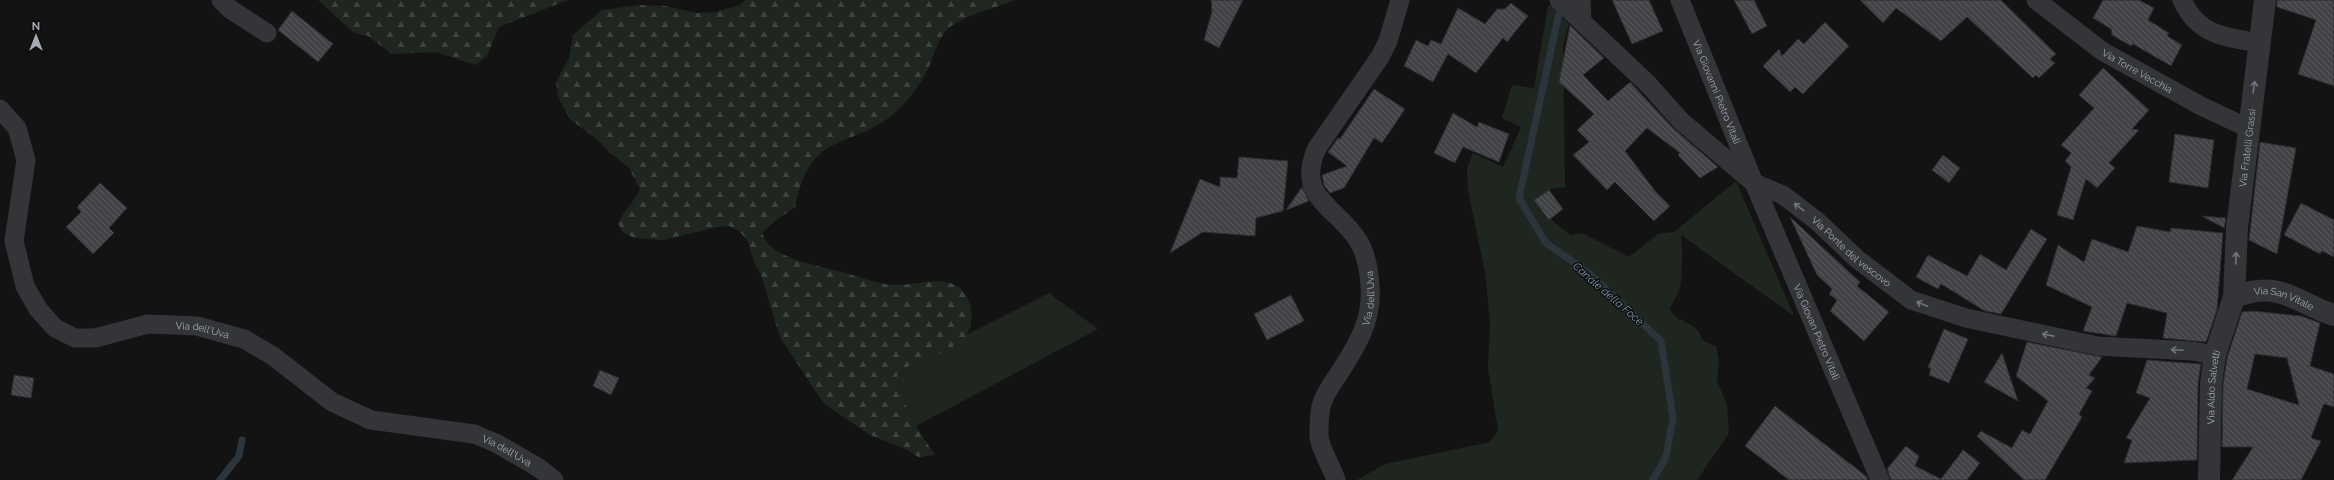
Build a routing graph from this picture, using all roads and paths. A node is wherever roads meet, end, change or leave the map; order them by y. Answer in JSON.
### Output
{"nodes":[{"id":1,"x":221,"y":0,"type":"edge"},
{"id":2,"x":1400,"y":0,"type":"edge"},
{"id":3,"x":1559,"y":0,"type":"edge"},
{"id":4,"x":1680,"y":0,"type":"edge"},
{"id":5,"x":2036,"y":0,"type":"edge"},
{"id":6,"x":2182,"y":0,"type":"edge"},
{"id":7,"x":2265,"y":0,"type":"edge"},
{"id":8,"x":1580,"y":13,"type":"edge"},
{"id":9,"x":267,"y":33,"type":"dead end"},
{"id":10,"x":2260,"y":43,"type":"junction"},
{"id":11,"x":0,"y":109,"type":"edge"},
{"id":12,"x":2248,"y":128,"type":"junction"},
{"id":13,"x":1754,"y":184,"type":"junction"},
{"id":14,"x":2234,"y":297,"type":"junction"},
{"id":15,"x":2334,"y":315,"type":"edge"},
{"id":16,"x":2216,"y":355,"type":"junction"},
{"id":17,"x":554,"y":480,"type":"edge"},
{"id":18,"x":1336,"y":480,"type":"edge"},
{"id":19,"x":1880,"y":480,"type":"edge"},
{"id":20,"x":2209,"y":480,"type":"edge"}],
"edges":[{"from":1,"to":9,"type":"street"},
{"from":2,"to":18,"type":"street","name":"Via dell'Uva"},
{"from":3,"to":8,"type":"street","name":"Via Ponte del vescovo"},
{"from":4,"to":13,"type":"street","name":"Via Giovanni Pietro Vitali"},
{"from":5,"to":12,"type":"street","name":"Via Torre Vecchia"},
{"from":6,"to":10,"type":"street"},
{"from":7,"to":10,"type":"street","name":"Via Fratelli Grassi"},
{"from":8,"to":13,"type":"street","name":"Via Ponte del vescovo"},
{"from":12,"to":10,"type":"street","name":"Via Fratelli Grassi","one_way":true},
{"from":11,"to":17,"type":"street","name":"Via dell'Uva"},
{"from":14,"to":12,"type":"street","name":"Via Fratelli Grassi","one_way":true},
{"from":16,"to":13,"type":"street","name":"Via Ponte del vescovo","one_way":true},
{"from":13,"to":19,"type":"street","name":"Via Giovan Pietro Vitali"},
{"from":14,"to":15,"type":"street","name":"Via San Vitale"},
{"from":14,"to":16,"type":"street","name":"Via Aldo Salvetti"},
{"from":16,"to":20,"type":"street","name":"Via Aldo Salvetti"}]}
